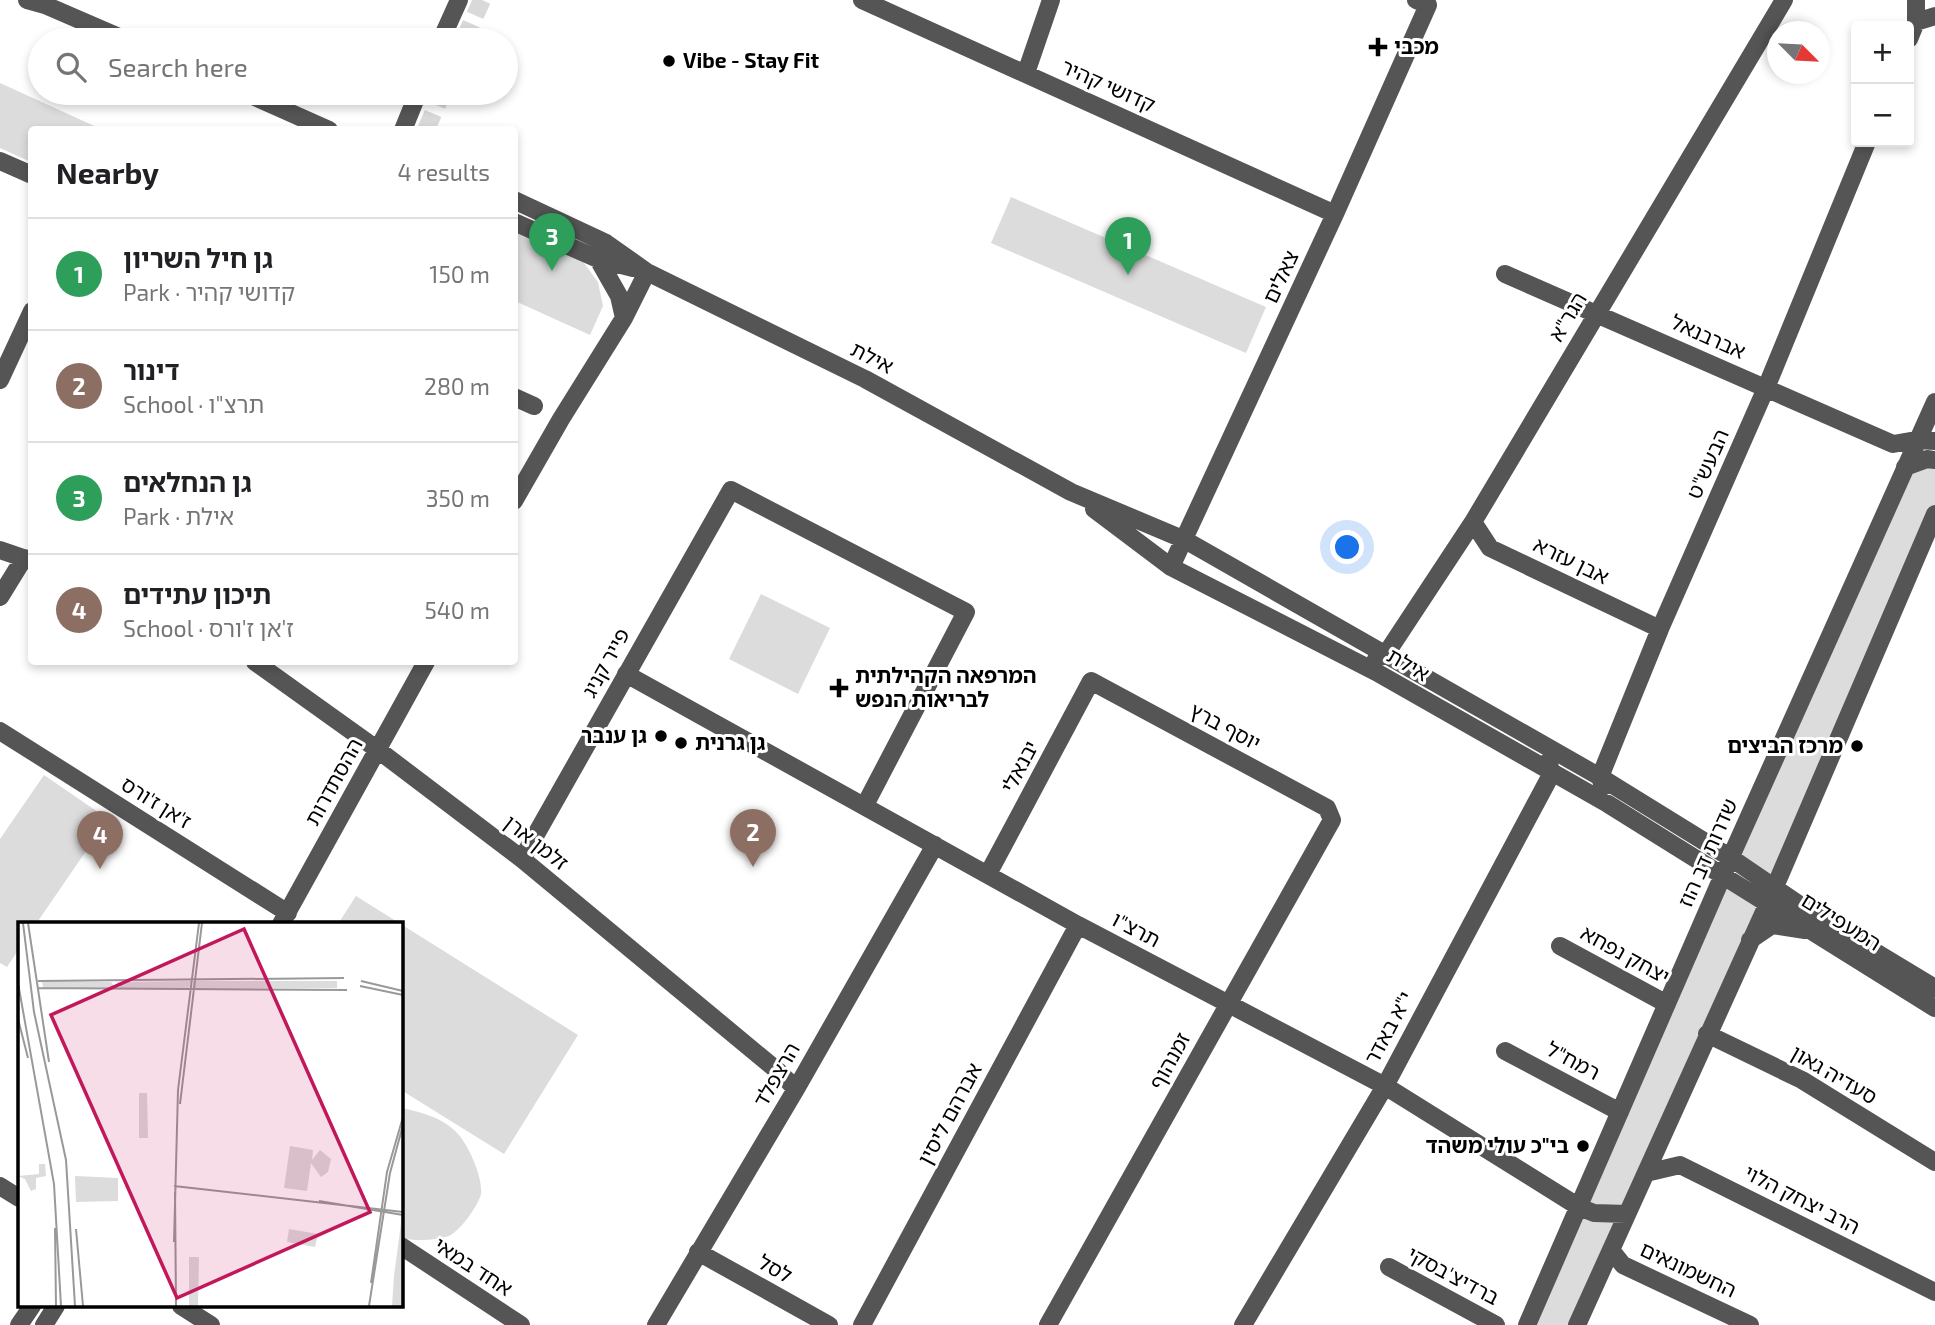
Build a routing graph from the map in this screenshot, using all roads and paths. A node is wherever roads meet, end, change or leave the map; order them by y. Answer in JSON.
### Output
{"nodes":[{"id":1,"x":27,"y":0,"type":"edge"},
{"id":2,"x":459,"y":0,"type":"edge"},
{"id":3,"x":862,"y":0,"type":"edge"},
{"id":4,"x":1051,"y":0,"type":"edge"},
{"id":5,"x":1784,"y":0,"type":"edge"},
{"id":6,"x":1916,"y":0,"type":"edge"},
{"id":7,"x":1926,"y":0,"type":"edge"},
{"id":8,"x":41,"y":2,"type":"edge"},
{"id":9,"x":1422,"y":2,"type":"edge"},
{"id":10,"x":1935,"y":7,"type":"edge"},
{"id":11,"x":1935,"y":16,"type":"edge"},
{"id":12,"x":1916,"y":22,"type":"junction"},
{"id":13,"x":1914,"y":27,"type":"edge"},
{"id":14,"x":99,"y":28,"type":"edge"},
{"id":15,"x":446,"y":28,"type":"edge"},
{"id":16,"x":1026,"y":73,"type":"junction"},
{"id":17,"x":274,"y":105,"type":"edge"},
{"id":18,"x":413,"y":105,"type":"edge"},
{"id":19,"x":322,"y":126,"type":"edge"},
{"id":20,"x":405,"y":126,"type":"edge"},
{"id":21,"x":1865,"y":147,"type":"edge"},
{"id":22,"x":0,"y":160,"type":"edge"},
{"id":23,"x":28,"y":173,"type":"edge"},
{"id":24,"x":518,"y":202,"type":"edge"},
{"id":25,"x":1335,"y":214,"type":"junction"},
{"id":26,"x":518,"y":224,"type":"edge"},
{"id":27,"x":598,"y":258,"type":"junction"},
{"id":28,"x":647,"y":272,"type":"junction"},
{"id":29,"x":1505,"y":274,"type":"dead end"},
{"id":30,"x":1597,"y":313,"type":"junction"},
{"id":31,"x":28,"y":318,"type":"edge"},
{"id":32,"x":624,"y":318,"type":"junction"},
{"id":33,"x":5,"y":358,"type":"edge"},
{"id":34,"x":0,"y":380,"type":"edge"},
{"id":35,"x":1766,"y":388,"type":"junction"},
{"id":36,"x":518,"y":399,"type":"edge"},
{"id":37,"x":1935,"y":402,"type":"edge"},
{"id":38,"x":534,"y":406,"type":"dead end"},
{"id":39,"x":1916,"y":440,"type":"junction"},
{"id":40,"x":1935,"y":441,"type":"edge"},
{"id":41,"x":1893,"y":444,"type":"junction"},
{"id":42,"x":1935,"y":460,"type":"edge"},
{"id":43,"x":1905,"y":467,"type":"junction"},
{"id":44,"x":1071,"y":492,"type":"junction"},
{"id":45,"x":518,"y":494,"type":"edge"},
{"id":46,"x":1935,"y":514,"type":"edge"},
{"id":47,"x":1473,"y":522,"type":"junction"},
{"id":48,"x":1185,"y":540,"type":"junction"},
{"id":49,"x":0,"y":550,"type":"edge"},
{"id":50,"x":28,"y":559,"type":"edge"},
{"id":51,"x":1171,"y":567,"type":"junction"},
{"id":52,"x":0,"y":597,"type":"edge"},
{"id":53,"x":1660,"y":629,"type":"junction"},
{"id":54,"x":1386,"y":654,"type":"junction"},
{"id":55,"x":1356,"y":662,"type":"junction"},
{"id":56,"x":259,"y":665,"type":"edge"},
{"id":57,"x":424,"y":665,"type":"edge"},
{"id":58,"x":626,"y":674,"type":"junction"},
{"id":59,"x":1091,"y":681,"type":"joint"},
{"id":60,"x":0,"y":731,"type":"edge"},
{"id":61,"x":1543,"y":744,"type":"junction"},
{"id":62,"x":378,"y":750,"type":"junction"},
{"id":63,"x":1552,"y":773,"type":"junction"},
{"id":64,"x":1600,"y":777,"type":"junction"},
{"id":65,"x":1608,"y":804,"type":"junction"},
{"id":66,"x":865,"y":806,"type":"junction"},
{"id":67,"x":1332,"y":820,"type":"joint"},
{"id":68,"x":934,"y":845,"type":"junction"},
{"id":69,"x":1731,"y":858,"type":"junction"},
{"id":70,"x":522,"y":859,"type":"junction"},
{"id":71,"x":988,"y":874,"type":"junction"},
{"id":72,"x":1723,"y":875,"type":"junction"},
{"id":73,"x":1771,"y":895,"type":"junction"},
{"id":74,"x":284,"y":919,"type":"edge"},
{"id":75,"x":1078,"y":925,"type":"junction"},
{"id":76,"x":1811,"y":931,"type":"junction"},
{"id":77,"x":1750,"y":940,"type":"junction"},
{"id":78,"x":1560,"y":946,"type":"dead end"},
{"id":79,"x":1935,"y":988,"type":"edge"},
{"id":80,"x":1229,"y":1004,"type":"junction"},
{"id":81,"x":1667,"y":1004,"type":"junction"},
{"id":82,"x":1935,"y":1008,"type":"edge"},
{"id":83,"x":1707,"y":1034,"type":"junction"},
{"id":84,"x":1505,"y":1051,"type":"dead end"},
{"id":85,"x":798,"y":1086,"type":"junction"},
{"id":86,"x":1385,"y":1086,"type":"junction"},
{"id":87,"x":1620,"y":1112,"type":"junction"},
{"id":88,"x":1935,"y":1162,"type":"edge"},
{"id":89,"x":1646,"y":1173,"type":"junction"},
{"id":90,"x":0,"y":1186,"type":"edge"},
{"id":91,"x":18,"y":1197,"type":"edge"},
{"id":92,"x":1579,"y":1207,"type":"junction"},
{"id":93,"x":1627,"y":1214,"type":"junction"},
{"id":94,"x":402,"y":1247,"type":"edge"},
{"id":95,"x":1611,"y":1250,"type":"junction"},
{"id":96,"x":698,"y":1252,"type":"junction"},
{"id":97,"x":1389,"y":1267,"type":"dead end"},
{"id":98,"x":1935,"y":1292,"type":"edge"},
{"id":99,"x":31,"y":1308,"type":"edge"},
{"id":100,"x":55,"y":1308,"type":"edge"},
{"id":101,"x":184,"y":1308,"type":"edge"},
{"id":102,"x":19,"y":1325,"type":"edge"},
{"id":103,"x":44,"y":1325,"type":"edge"},
{"id":104,"x":211,"y":1325,"type":"edge"},
{"id":105,"x":521,"y":1325,"type":"edge"},
{"id":106,"x":656,"y":1325,"type":"edge"},
{"id":107,"x":829,"y":1325,"type":"edge"},
{"id":108,"x":862,"y":1325,"type":"edge"},
{"id":109,"x":1048,"y":1325,"type":"edge"},
{"id":110,"x":1243,"y":1325,"type":"edge"},
{"id":111,"x":1496,"y":1325,"type":"edge"},
{"id":112,"x":1527,"y":1325,"type":"edge"},
{"id":113,"x":1577,"y":1325,"type":"edge"},
{"id":114,"x":1750,"y":1325,"type":"edge"}],
"edges":[{"from":1,"to":8,"type":"street"},
{"from":2,"to":15,"type":"street"},
{"from":3,"to":16,"type":"street","name":"קדושי קהיר"},
{"from":4,"to":16,"type":"street"},
{"from":5,"to":30,"type":"street","name":"הגר\"א"},
{"from":6,"to":12,"type":"street"},
{"from":7,"to":10,"type":"street"},
{"from":8,"to":14,"type":"street"},
{"from":9,"to":25,"type":"street","name":"צאלים"},
{"from":11,"to":12,"type":"street"},
{"from":12,"to":13,"type":"street"},
{"from":16,"to":25,"type":"street","name":"קדושי קהיר"},
{"from":17,"to":19,"type":"street"},
{"from":18,"to":20,"type":"street"},
{"from":21,"to":35,"type":"street","name":"הבעש\"ט"},
{"from":22,"to":23,"type":"street"},
{"from":24,"to":28,"type":"street","name":"אילת"},
{"from":25,"to":48,"type":"street","name":"צאלים"},
{"from":26,"to":27,"type":"street","name":"אילת"},
{"from":27,"to":28,"type":"street","name":"אילת"},
{"from":27,"to":32,"type":"street"},
{"from":28,"to":32,"type":"street"},
{"from":28,"to":44,"type":"street","name":"אילת"},
{"from":29,"to":30,"type":"street","name":"אברבנאל"},
{"from":30,"to":35,"type":"street","name":"אברבנאל"},
{"from":30,"to":47,"type":"street","name":"הגר\"א"},
{"from":31,"to":33,"type":"street"},
{"from":32,"to":45,"type":"street"},
{"from":33,"to":34,"type":"street"},
{"from":35,"to":41,"type":"street","name":"אברבנאל"},
{"from":35,"to":53,"type":"street","name":"הבעש\"ט"},
{"from":36,"to":38,"type":"street"},
{"from":37,"to":39,"type":"street","name":"שדרות דב הוז"},
{"from":39,"to":40,"type":"street"},
{"from":39,"to":41,"type":"street"},
{"from":39,"to":43,"type":"street","name":"שדרות דב הוז"},
{"from":41,"to":43,"type":"street"},
{"from":42,"to":43,"type":"street"},
{"from":43,"to":69,"type":"street","name":"שדרות דב הוז"},
{"from":44,"to":48,"type":"street","name":"אילת"},
{"from":44,"to":51,"type":"street","name":"אילת"},
{"from":46,"to":73,"type":"street"},
{"from":47,"to":53,"type":"street","name":"אבן עזרא"},
{"from":47,"to":54,"type":"street","name":"הגר\"א"},
{"from":48,"to":51,"type":"street","name":"צאלים"},
{"from":48,"to":54,"type":"street","name":"אילת"},
{"from":49,"to":50,"type":"street"},
{"from":50,"to":52,"type":"street"},
{"from":51,"to":55,"type":"street","name":"אילת"},
{"from":53,"to":64,"type":"street","name":"הבעש\"ט"},
{"from":54,"to":55,"type":"street"},
{"from":54,"to":61,"type":"street","name":"אילת"},
{"from":55,"to":63,"type":"street","name":"אילת"},
{"from":56,"to":62,"type":"street","name":"זלמן ארן"},
{"from":57,"to":62,"type":"street","name":"ההסתדרות"},
{"from":58,"to":66,"type":"street","name":"תרצ\"ו"},
{"from":58,"to":66,"type":"street","name":"פייר קניג"},
{"from":58,"to":70,"type":"street","name":"פייר קניג"},
{"from":59,"to":67,"type":"street","name":"יוסף ברץ"},
{"from":59,"to":71,"type":"street","name":"יבנאלי"},
{"from":60,"to":74,"type":"street","name":"ז'אן ז'ורס"},
{"from":61,"to":63,"type":"street"},
{"from":61,"to":64,"type":"street","name":"אילת"},
{"from":62,"to":70,"type":"street","name":"זלמן ארן"},
{"from":62,"to":74,"type":"street","name":"ההסתדרות"},
{"from":63,"to":65,"type":"street","name":"אילת"},
{"from":63,"to":86,"type":"street","name":"י\"א באדר"},
{"from":64,"to":65,"type":"street"},
{"from":64,"to":69,"type":"street","name":"אילת"},
{"from":65,"to":72,"type":"street","name":"אילת"},
{"from":66,"to":68,"type":"street","name":"תרצ\"ו"},
{"from":67,"to":80,"type":"street","name":"זמנהוף"},
{"from":68,"to":71,"type":"street","name":"תרצ\"ו"},
{"from":68,"to":85,"type":"street","name":"הרצפלד"},
{"from":69,"to":72,"type":"street","name":"שדרות דב הוז"},
{"from":69,"to":73,"type":"street","name":"המעפילים"},
{"from":70,"to":85,"type":"street","name":"זלמן ארן"},
{"from":71,"to":75,"type":"street","name":"תרצ\"ו"},
{"from":72,"to":73,"type":"street","name":"המעפילים"},
{"from":72,"to":81,"type":"street","name":"שדרות דב הוז"},
{"from":73,"to":76,"type":"street","name":"המעפילים"},
{"from":73,"to":77,"type":"street"},
{"from":73,"to":79,"type":"street","name":"המעפילים"},
{"from":75,"to":80,"type":"street","name":"תרצ\"ו"},
{"from":75,"to":108,"type":"street","name":"אברהם ליסין"},
{"from":76,"to":77,"type":"street"},
{"from":76,"to":82,"type":"street","name":"המעפילים"},
{"from":77,"to":83,"type":"street"},
{"from":78,"to":81,"type":"street","name":"יצחק נפחא"},
{"from":80,"to":86,"type":"street","name":"תרצ\"ו"},
{"from":80,"to":109,"type":"street","name":"זמנהוף"},
{"from":81,"to":87,"type":"street","name":"שדרות דב הוז"},
{"from":83,"to":88,"type":"street","name":"סעדיה גאון"},
{"from":83,"to":89,"type":"street"},
{"from":84,"to":87,"type":"street","name":"רמח\"ל"},
{"from":85,"to":96,"type":"street","name":"הרצפלד"},
{"from":86,"to":92,"type":"street","name":"תרצ\"ו"},
{"from":86,"to":110,"type":"street","name":"י\"א באדר"},
{"from":87,"to":92,"type":"street","name":"שדרות דב הוז"},
{"from":89,"to":93,"type":"street"},
{"from":89,"to":98,"type":"street","name":"הרב יצחק הלוי"},
{"from":90,"to":91,"type":"street"},
{"from":92,"to":93,"type":"street","name":"תרצ\"ו"},
{"from":92,"to":112,"type":"street","name":"שדרות דב הוז"},
{"from":93,"to":95,"type":"street"},
{"from":94,"to":105,"type":"street","name":"אחד במאי"},
{"from":95,"to":113,"type":"street"},
{"from":95,"to":114,"type":"street","name":"החשמונאים"},
{"from":96,"to":106,"type":"street","name":"הרצפלד"},
{"from":96,"to":107,"type":"street","name":"לסל"},
{"from":97,"to":111,"type":"street","name":"ברדיצ'בסקי"},
{"from":99,"to":102,"type":"street"},
{"from":100,"to":103,"type":"street"},
{"from":101,"to":104,"type":"street"}]}
